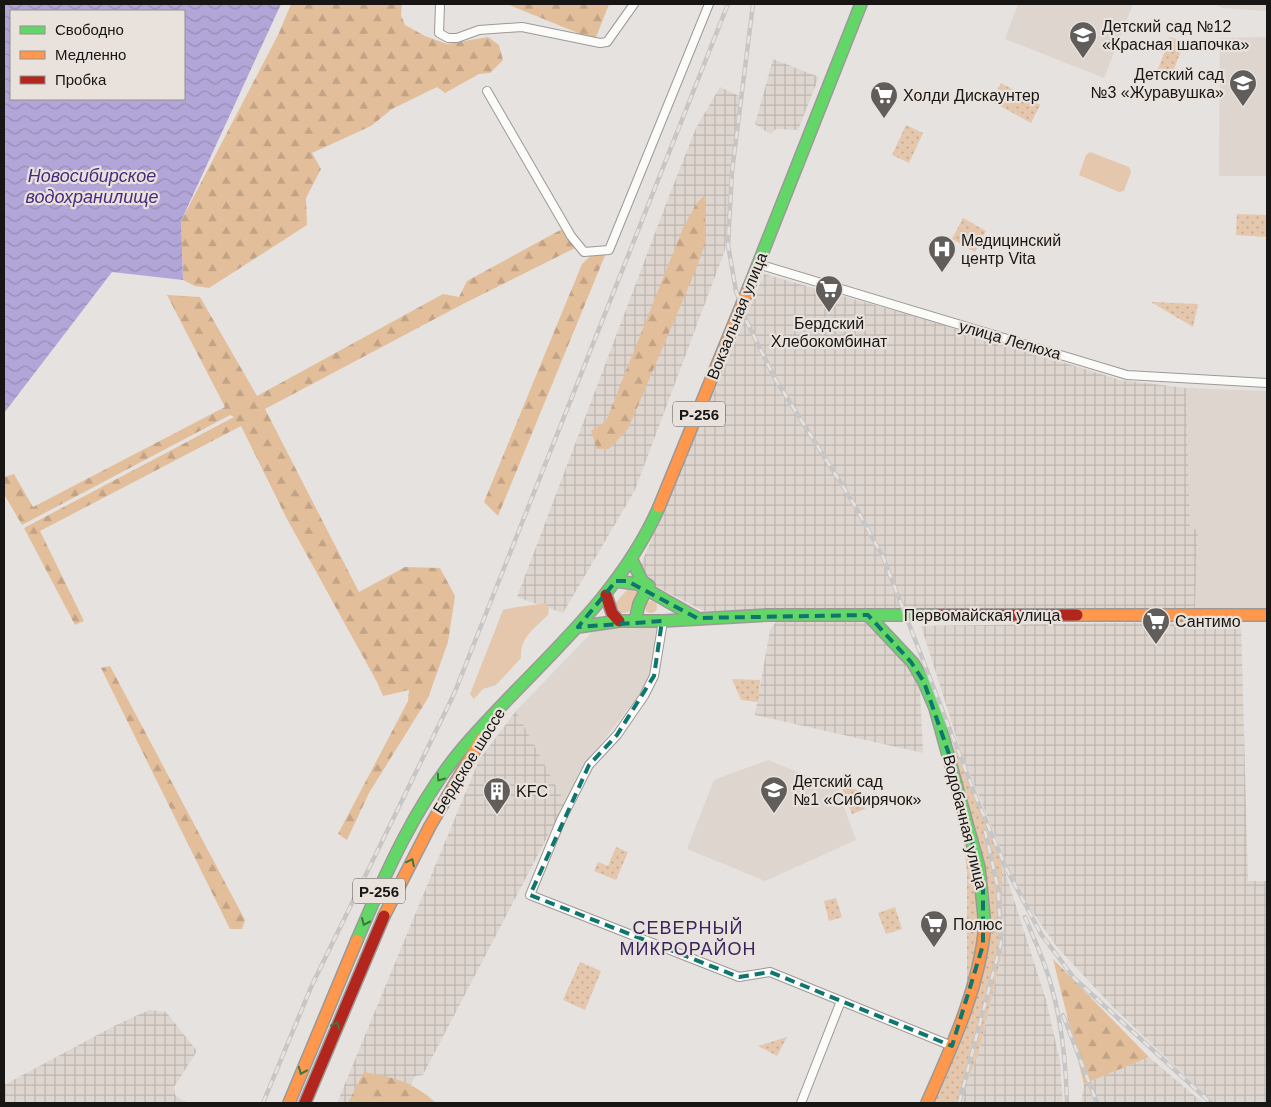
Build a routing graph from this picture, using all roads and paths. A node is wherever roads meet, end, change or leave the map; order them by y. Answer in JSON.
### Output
{"nodes":[{"id":1,"x":634,"y":4,"type":"edge"},
{"id":2,"x":709,"y":4,"type":"edge"},
{"id":3,"x":861,"y":4,"type":"edge"},
{"id":4,"x":440,"y":5,"type":"dead end"},
{"id":5,"x":487,"y":91,"type":"dead end"},
{"id":6,"x":758,"y":264,"type":"junction"},
{"id":7,"x":1267,"y":383,"type":"edge"},
{"id":8,"x":632,"y":560,"type":"junction"},
{"id":9,"x":616,"y":581,"type":"junction"},
{"id":10,"x":647,"y":588,"type":"junction"},
{"id":11,"x":606,"y":595,"type":"junction"},
{"id":12,"x":664,"y":599,"type":"junction"},
{"id":13,"x":868,"y":615,"type":"junction"},
{"id":14,"x":1267,"y":615,"type":"edge"},
{"id":15,"x":697,"y":618,"type":"junction"},
{"id":16,"x":618,"y":621,"type":"junction"},
{"id":17,"x":636,"y":621,"type":"junction"},
{"id":18,"x":662,"y":621,"type":"junction"},
{"id":19,"x":578,"y":627,"type":"junction"},
{"id":20,"x":506,"y":701,"type":"junction"},
{"id":21,"x":841,"y":1001,"type":"junction"},
{"id":22,"x":952,"y":1046,"type":"junction"},
{"id":23,"x":289,"y":1103,"type":"edge"},
{"id":24,"x":305,"y":1103,"type":"edge"},
{"id":25,"x":801,"y":1103,"type":"edge"},
{"id":26,"x":927,"y":1103,"type":"edge"}],
"edges":[{"from":1,"to":4,"type":"street"},
{"from":2,"to":5,"type":"street"},
{"from":3,"to":6,"type":"main road","name":"Вокзальная улица","number":"Р-256"},
{"from":6,"to":7,"type":"street","name":"улица Лелюха"},
{"from":6,"to":8,"type":"main road","name":"Вокзальная улица","number":"Р-256"},
{"from":8,"to":9,"type":"main road","name":"Вокзальная улица","number":"Р-256"},
{"from":8,"to":12,"type":"main road"},
{"from":9,"to":10,"type":"main road"},
{"from":9,"to":11,"type":"main road","name":"Вокзальная улица","number":"Р-256"},
{"from":10,"to":12,"type":"main road"},
{"from":10,"to":17,"type":"main road"},
{"from":11,"to":16,"type":"main road"},
{"from":11,"to":19,"type":"main road","name":"Вокзальная улица","number":"Р-256"},
{"from":12,"to":15,"type":"main road"},
{"from":13,"to":14,"type":"main road","name":"Первомайская улица"},
{"from":13,"to":15,"type":"main road","name":"Первомайская улица"},
{"from":13,"to":22,"type":"main road","name":"Водобачная улица"},
{"from":15,"to":18,"type":"main road","name":"Первомайская улица"},
{"from":16,"to":17,"type":"main road","name":"Первомайская улица"},
{"from":16,"to":19,"type":"main road","name":"Первомайская улица"},
{"from":17,"to":18,"type":"main road","name":"Первомайская улица"},
{"from":18,"to":21,"type":"street"},
{"from":19,"to":20,"type":"main road","name":"Вокзальная улица","number":"Р-256"},
{"from":20,"to":23,"type":"main road","name":"Бердское шоссе","number":"Р-256","one_way":true},
{"from":24,"to":20,"type":"main road","name":"Бердское шоссе","number":"Р-256","one_way":true},
{"from":21,"to":22,"type":"street"},
{"from":21,"to":25,"type":"street"},
{"from":22,"to":26,"type":"main road","name":"Водобачная улица"}]}
